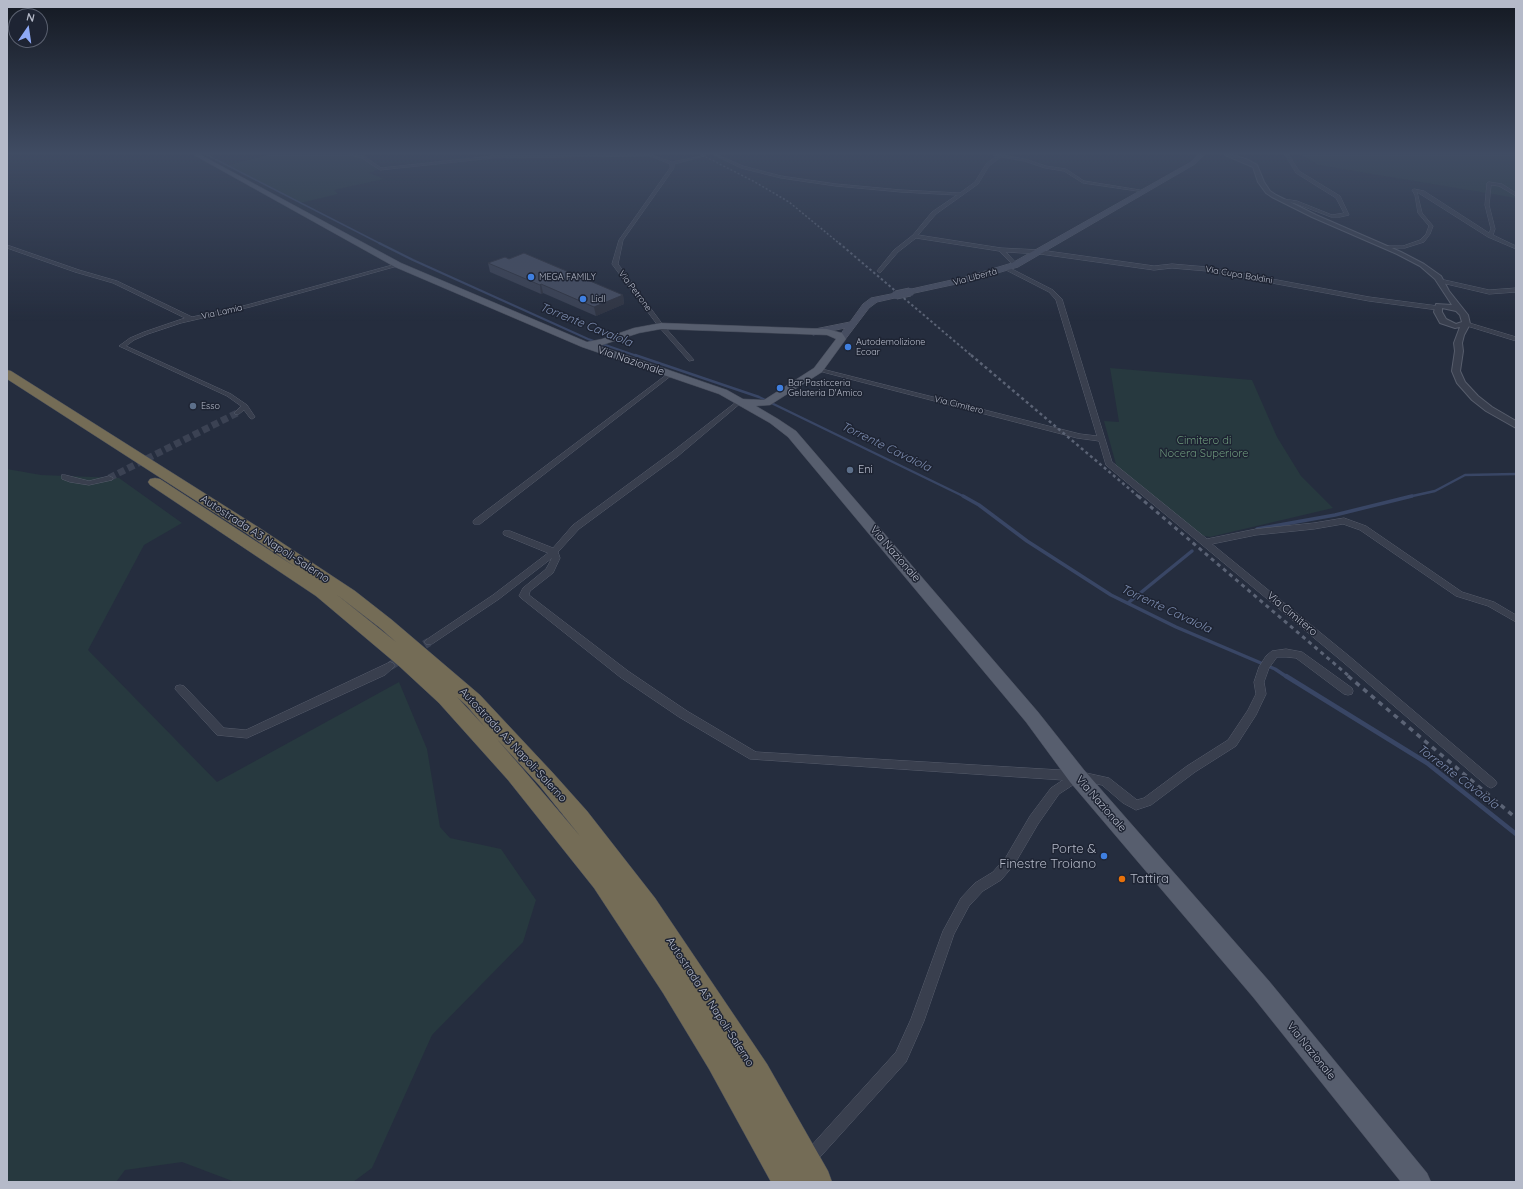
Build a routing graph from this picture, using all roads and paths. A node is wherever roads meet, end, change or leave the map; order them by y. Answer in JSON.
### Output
{"nodes":[{"id":1,"x":299,"y":210,"type":"edge"},
{"id":2,"x":642,"y":210,"type":"edge"},
{"id":3,"x":939,"y":210,"type":"edge"},
{"id":4,"x":1111,"y":210,"type":"edge"},
{"id":5,"x":1304,"y":210,"type":"edge"},
{"id":6,"x":1317,"y":210,"type":"edge"},
{"id":7,"x":1345,"y":210,"type":"edge"},
{"id":8,"x":1420,"y":210,"type":"edge"},
{"id":9,"x":1451,"y":210,"type":"edge"},
{"id":10,"x":1489,"y":210,"type":"edge"},
{"id":11,"x":915,"y":236,"type":"junction"},
{"id":12,"x":1490,"y":236,"type":"junction"},
{"id":13,"x":7,"y":246,"type":"edge"},
{"id":14,"x":1387,"y":247,"type":"junction"},
{"id":15,"x":1516,"y":248,"type":"edge"},
{"id":16,"x":1004,"y":252,"type":"junction"},
{"id":17,"x":1040,"y":252,"type":"junction"},
{"id":18,"x":1027,"y":259,"type":"junction"},
{"id":19,"x":398,"y":264,"type":"junction"},
{"id":20,"x":1015,"y":265,"type":"junction"},
{"id":21,"x":1006,"y":268,"type":"junction"},
{"id":22,"x":880,"y":271,"type":"dead end"},
{"id":23,"x":1440,"y":281,"type":"junction"},
{"id":24,"x":1516,"y":290,"type":"edge"},
{"id":25,"x":1446,"y":292,"type":"junction"},
{"id":26,"x":1438,"y":307,"type":"junction"},
{"id":27,"x":1459,"y":309,"type":"junction"},
{"id":28,"x":191,"y":319,"type":"junction"},
{"id":29,"x":1442,"y":321,"type":"junction"},
{"id":30,"x":854,"y":323,"type":"junction"},
{"id":31,"x":1466,"y":325,"type":"junction"},
{"id":32,"x":658,"y":326,"type":"junction"},
{"id":33,"x":807,"y":332,"type":"junction"},
{"id":34,"x":619,"y":337,"type":"junction"},
{"id":35,"x":841,"y":339,"type":"junction"},
{"id":36,"x":1516,"y":339,"type":"edge"},
{"id":37,"x":1458,"y":343,"type":"junction"},
{"id":38,"x":586,"y":345,"type":"junction"},
{"id":39,"x":608,"y":353,"type":"junction"},
{"id":40,"x":691,"y":360,"type":"dead end"},
{"id":41,"x":818,"y":370,"type":"junction"},
{"id":42,"x":7,"y":374,"type":"edge"},
{"id":43,"x":670,"y":374,"type":"junction"},
{"id":44,"x":7,"y":386,"type":"edge"},
{"id":45,"x":740,"y":400,"type":"junction"},
{"id":46,"x":766,"y":404,"type":"junction"},
{"id":47,"x":245,"y":406,"type":"junction"},
{"id":48,"x":237,"y":413,"type":"tunnel mouth"},
{"id":49,"x":252,"y":417,"type":"dead end"},
{"id":50,"x":774,"y":421,"type":"junction"},
{"id":51,"x":1516,"y":425,"type":"edge"},
{"id":52,"x":1101,"y":439,"type":"junction"},
{"id":53,"x":65,"y":477,"type":"dead end"},
{"id":54,"x":108,"y":478,"type":"tunnel mouth"},
{"id":55,"x":477,"y":522,"type":"dead end"},
{"id":56,"x":507,"y":533,"type":"dead end"},
{"id":57,"x":1206,"y":542,"type":"junction"},
{"id":58,"x":554,"y":552,"type":"junction"},
{"id":59,"x":1516,"y":619,"type":"edge"},
{"id":60,"x":429,"y":642,"type":"tunnel mouth"},
{"id":61,"x":390,"y":666,"type":"tunnel mouth"},
{"id":62,"x":180,"y":689,"type":"dead end"},
{"id":63,"x":1348,"y":691,"type":"dead end"},
{"id":64,"x":1077,"y":776,"type":"junction"},
{"id":65,"x":1491,"y":783,"type":"dead end"},
{"id":66,"x":816,"y":1150,"type":"dead end"},
{"id":67,"x":787,"y":1182,"type":"edge"},
{"id":68,"x":817,"y":1182,"type":"edge"},
{"id":69,"x":1418,"y":1182,"type":"edge"}],
"edges":[{"from":1,"to":19,"type":"main road","name":"Via Nazionale"},
{"from":2,"to":32,"type":"street","name":"Via Petrone"},
{"from":3,"to":11,"type":"street"},
{"from":4,"to":17,"type":"main road","name":"Via Libertà"},
{"from":5,"to":14,"type":"street"},
{"from":6,"to":7,"type":"street"},
{"from":8,"to":14,"type":"street"},
{"from":9,"to":12,"type":"street"},
{"from":10,"to":12,"type":"street"},
{"from":11,"to":16,"type":"street"},
{"from":11,"to":22,"type":"street"},
{"from":12,"to":15,"type":"street"},
{"from":13,"to":28,"type":"street","name":"Via Lamia"},
{"from":14,"to":23,"type":"street"},
{"from":16,"to":17,"type":"street","name":"Via Cupa Baldini"},
{"from":16,"to":18,"type":"street"},
{"from":16,"to":20,"type":"street"},
{"from":17,"to":18,"type":"main road","name":"Via Libertà"},
{"from":17,"to":26,"type":"street","name":"Via Cupa Baldini"},
{"from":18,"to":20,"type":"main road","name":"Via Libertà"},
{"from":19,"to":28,"type":"street","name":"Via Lamia"},
{"from":19,"to":38,"type":"main road","name":"Via Nazionale"},
{"from":20,"to":21,"type":"main road","name":"Via Libertà"},
{"from":21,"to":30,"type":"main road","name":"Via Libertà","bridge":true},
{"from":21,"to":52,"type":"street","name":"Via Cimitero"},
{"from":23,"to":24,"type":"street"},
{"from":23,"to":25,"type":"street"},
{"from":25,"to":26,"type":"street"},
{"from":25,"to":27,"type":"street"},
{"from":26,"to":27,"type":"street"},
{"from":26,"to":29,"type":"street"},
{"from":27,"to":31,"type":"street"},
{"from":28,"to":47,"type":"street"},
{"from":29,"to":31,"type":"street"},
{"from":29,"to":37,"type":"street"},
{"from":30,"to":33,"type":"main road"},
{"from":30,"to":35,"type":"main road","name":"Via Libertà"},
{"from":31,"to":36,"type":"street"},
{"from":31,"to":37,"type":"street"},
{"from":32,"to":33,"type":"main road"},
{"from":32,"to":34,"type":"main road"},
{"from":32,"to":40,"type":"street","name":"Via Petrone"},
{"from":33,"to":35,"type":"main road"},
{"from":34,"to":38,"type":"main road"},
{"from":34,"to":39,"type":"main road"},
{"from":35,"to":41,"type":"main road","name":"Via Libertà"},
{"from":37,"to":51,"type":"street"},
{"from":38,"to":39,"type":"main road","name":"Via Nazionale"},
{"from":39,"to":43,"type":"main road","name":"Via Nazionale"},
{"from":41,"to":46,"type":"main road","name":"Via Libertà"},
{"from":41,"to":52,"type":"street","name":"Via Cimitero"},
{"from":42,"to":68,"type":"highway","name":"Autostrada A3 Napoli-Salerno"},
{"from":43,"to":45,"type":"main road","name":"Via Nazionale"},
{"from":43,"to":55,"type":"street"},
{"from":44,"to":67,"type":"highway","name":"Autostrada A3 Napoli-Salerno"},
{"from":45,"to":46,"type":"main road"},
{"from":45,"to":50,"type":"main road","name":"Via Nazionale"},
{"from":45,"to":58,"type":"street"},
{"from":46,"to":50,"type":"main road"},
{"from":47,"to":48,"type":"street"},
{"from":47,"to":49,"type":"street"},
{"from":50,"to":64,"type":"main road","name":"Via Nazionale"},
{"from":52,"to":57,"type":"street","name":"Via Cimitero"},
{"from":53,"to":54,"type":"street"},
{"from":56,"to":58,"type":"street"},
{"from":57,"to":59,"type":"street"},
{"from":57,"to":65,"type":"street","name":"Via Cimitero"},
{"from":58,"to":60,"type":"street"},
{"from":58,"to":64,"type":"street"},
{"from":61,"to":62,"type":"street"},
{"from":63,"to":64,"type":"street"},
{"from":64,"to":66,"type":"street"},
{"from":64,"to":69,"type":"main road","name":"Via Nazionale"}]}
